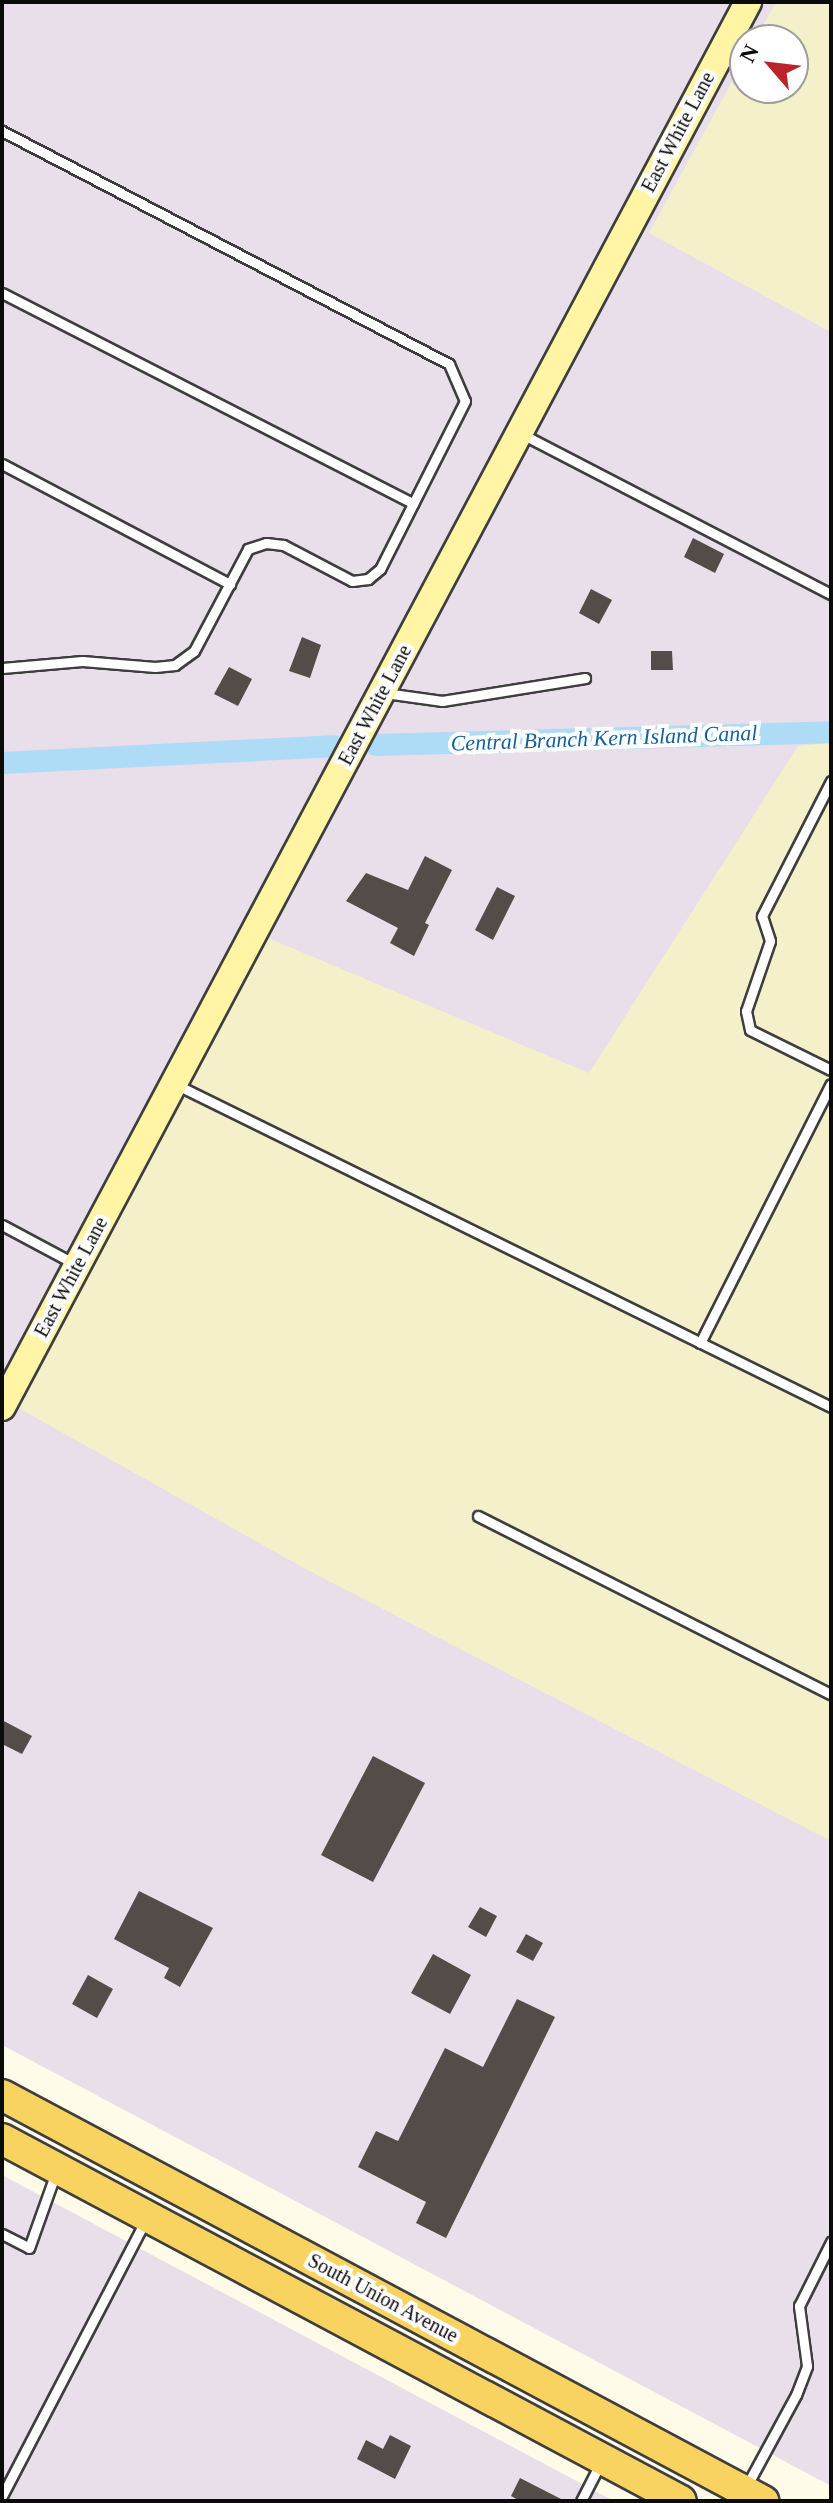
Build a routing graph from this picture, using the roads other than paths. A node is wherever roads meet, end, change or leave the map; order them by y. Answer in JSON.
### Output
{"nodes":[{"id":1,"x":748,"y":2,"type":"edge"},
{"id":2,"x":2,"y":131,"type":"edge"},
{"id":3,"x":2,"y":293,"type":"edge"},
{"id":4,"x":519,"y":433,"type":"junction"},
{"id":5,"x":2,"y":464,"type":"edge"},
{"id":6,"x":413,"y":503,"type":"junction"},
{"id":7,"x":230,"y":584,"type":"junction"},
{"id":8,"x":831,"y":594,"type":"edge"},
{"id":9,"x":2,"y":668,"type":"edge"},
{"id":10,"x":585,"y":678,"type":"dead end"},
{"id":11,"x":382,"y":692,"type":"junction"},
{"id":12,"x":831,"y":781,"type":"edge"},
{"id":13,"x":831,"y":1070,"type":"edge"},
{"id":14,"x":174,"y":1084,"type":"junction"},
{"id":15,"x":831,"y":1084,"type":"edge"},
{"id":16,"x":2,"y":1225,"type":"edge"},
{"id":17,"x":78,"y":1265,"type":"junction"},
{"id":18,"x":700,"y":1343,"type":"junction"},
{"id":19,"x":2,"y":1407,"type":"edge"},
{"id":20,"x":831,"y":1407,"type":"edge"},
{"id":21,"x":478,"y":1516,"type":"dead end"},
{"id":22,"x":831,"y":1694,"type":"edge"},
{"id":23,"x":2,"y":2095,"type":"edge"},
{"id":24,"x":9,"y":2143,"type":"edge"},
{"id":25,"x":58,"y":2169,"type":"junction"},
{"id":26,"x":209,"y":2206,"type":"junction"},
{"id":27,"x":147,"y":2216,"type":"junction"},
{"id":28,"x":2,"y":2234,"type":"edge"},
{"id":29,"x":831,"y":2242,"type":"edge"},
{"id":30,"x":255,"y":2252,"type":"junction"},
{"id":31,"x":322,"y":2309,"type":"junction"},
{"id":32,"x":514,"y":2368,"type":"junction"},
{"id":33,"x":612,"y":2464,"type":"junction"},
{"id":34,"x":2,"y":2496,"type":"edge"},
{"id":35,"x":743,"y":2498,"type":"edge"},
{"id":36,"x":581,"y":2501,"type":"edge"},
{"id":37,"x":681,"y":2501,"type":"edge"}],
"edges":[{"from":1,"to":4,"type":"street","name":"East White Lane"},
{"from":2,"to":6,"type":"lane"},
{"from":3,"to":6,"type":"lane"},
{"from":4,"to":8,"type":"lane"},
{"from":4,"to":11,"type":"street","name":"East White Lane"},
{"from":5,"to":7,"type":"lane"},
{"from":6,"to":7,"type":"lane"},
{"from":7,"to":9,"type":"lane"},
{"from":10,"to":11,"type":"lane"},
{"from":11,"to":14,"type":"street","name":"East White Lane"},
{"from":12,"to":13,"type":"lane"},
{"from":14,"to":17,"type":"street","name":"East White Lane"},
{"from":14,"to":18,"type":"lane"},
{"from":15,"to":18,"type":"lane"},
{"from":16,"to":17,"type":"lane"},
{"from":17,"to":19,"type":"street","name":"East White Lane"},
{"from":18,"to":20,"type":"lane"},
{"from":21,"to":22,"type":"lane"},
{"from":23,"to":26,"type":"main road","name":"South Union Avenue"},
{"from":24,"to":25,"type":"main road","name":"South Union Avenue"},
{"from":24,"to":26,"type":"main road"},
{"from":25,"to":27,"type":"main road","name":"South Union Avenue"},
{"from":25,"to":28,"type":"lane"},
{"from":26,"to":30,"type":"main road","name":"South Union Avenue"},
{"from":27,"to":30,"type":"main road","name":"South Union Avenue"},
{"from":27,"to":34,"type":"lane"},
{"from":29,"to":35,"type":"lane"},
{"from":30,"to":31,"type":"main road","name":"South Union Avenue"},
{"from":30,"to":32,"type":"main road","name":"South Union Avenue"},
{"from":31,"to":32,"type":"main road"},
{"from":31,"to":33,"type":"main road","name":"South Union Avenue"},
{"from":32,"to":35,"type":"main road","name":"South Union Avenue"},
{"from":33,"to":35,"type":"main road"},
{"from":33,"to":36,"type":"lane"},
{"from":33,"to":37,"type":"main road","name":"South Union Avenue"}]}
